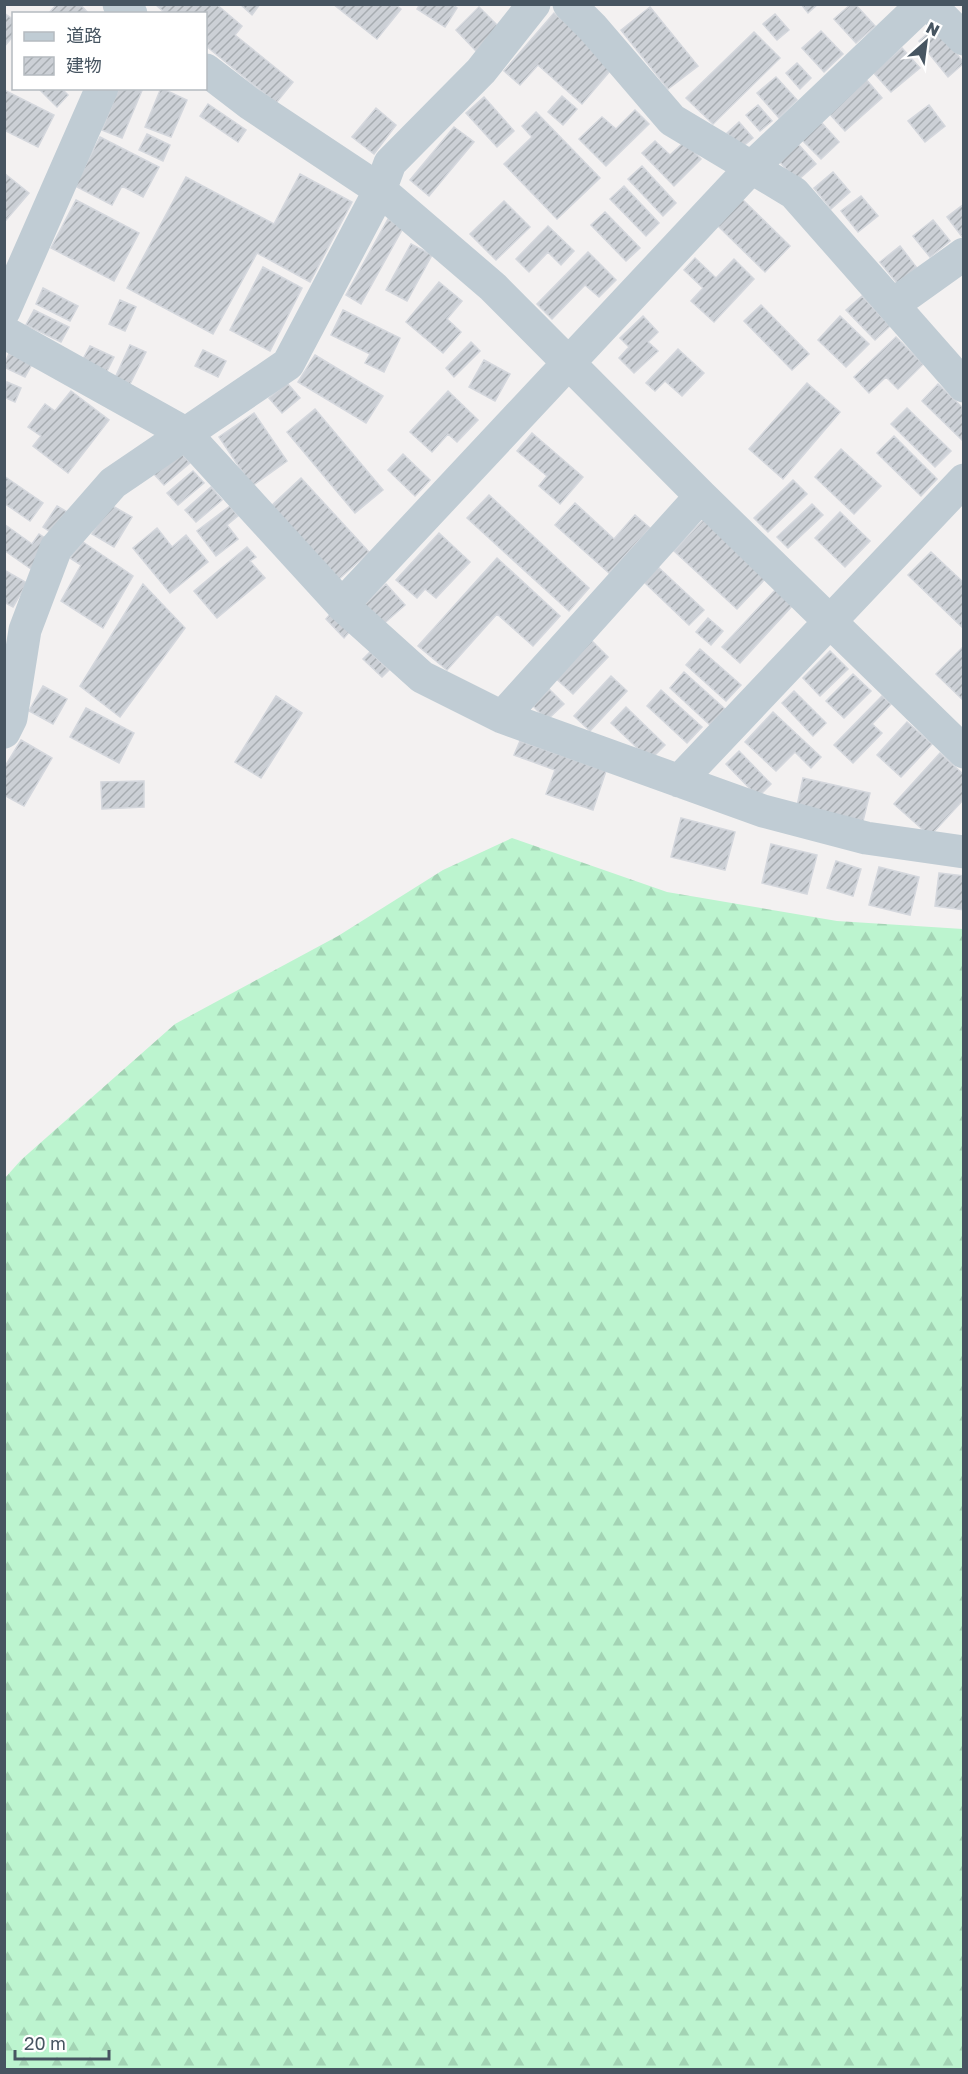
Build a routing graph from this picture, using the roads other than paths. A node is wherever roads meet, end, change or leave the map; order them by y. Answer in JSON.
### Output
{"nodes":[{"id":1,"x":534,"y":4,"type":"edge"},
{"id":2,"x":568,"y":4,"type":"edge"},
{"id":3,"x":923,"y":4,"type":"edge"},
{"id":4,"x":928,"y":4,"type":"edge"},
{"id":5,"x":963,"y":39,"type":"edge"},
{"id":6,"x":207,"y":71,"type":"edge"},
{"id":7,"x":101,"y":90,"type":"edge"},
{"id":8,"x":751,"y":168,"type":"junction"},
{"id":9,"x":380,"y":190,"type":"junction"},
{"id":10,"x":963,"y":254,"type":"edge"},
{"id":11,"x":894,"y":304,"type":"junction"},
{"id":12,"x":4,"y":311,"type":"edge"},
{"id":13,"x":4,"y":332,"type":"edge"},
{"id":14,"x":568,"y":364,"type":"junction"},
{"id":15,"x":963,"y":386,"type":"edge"},
{"id":16,"x":185,"y":434,"type":"junction"},
{"id":17,"x":963,"y":480,"type":"edge"},
{"id":18,"x":701,"y":496,"type":"junction"},
{"id":19,"x":342,"y":605,"type":"junction"},
{"id":20,"x":831,"y":622,"type":"junction"},
{"id":21,"x":502,"y":717,"type":"junction"},
{"id":22,"x":4,"y":732,"type":"edge"},
{"id":23,"x":963,"y":752,"type":"edge"},
{"id":24,"x":679,"y":781,"type":"junction"},
{"id":25,"x":963,"y":852,"type":"edge"}],
"edges":[{"from":1,"to":9,"type":"street"},
{"from":2,"to":8,"type":"street"},
{"from":3,"to":8,"type":"street"},
{"from":4,"to":5,"type":"street"},
{"from":6,"to":9,"type":"street"},
{"from":7,"to":12,"type":"street"},
{"from":8,"to":11,"type":"street"},
{"from":8,"to":14,"type":"street"},
{"from":9,"to":14,"type":"street"},
{"from":9,"to":16,"type":"street"},
{"from":10,"to":11,"type":"street"},
{"from":11,"to":15,"type":"street"},
{"from":13,"to":16,"type":"street"},
{"from":14,"to":18,"type":"street"},
{"from":14,"to":19,"type":"street"},
{"from":16,"to":19,"type":"street"},
{"from":16,"to":22,"type":"street"},
{"from":17,"to":20,"type":"street"},
{"from":18,"to":20,"type":"street"},
{"from":18,"to":21,"type":"street"},
{"from":19,"to":21,"type":"street"},
{"from":20,"to":23,"type":"street"},
{"from":20,"to":24,"type":"street"},
{"from":21,"to":24,"type":"street"},
{"from":24,"to":25,"type":"street"}]}
